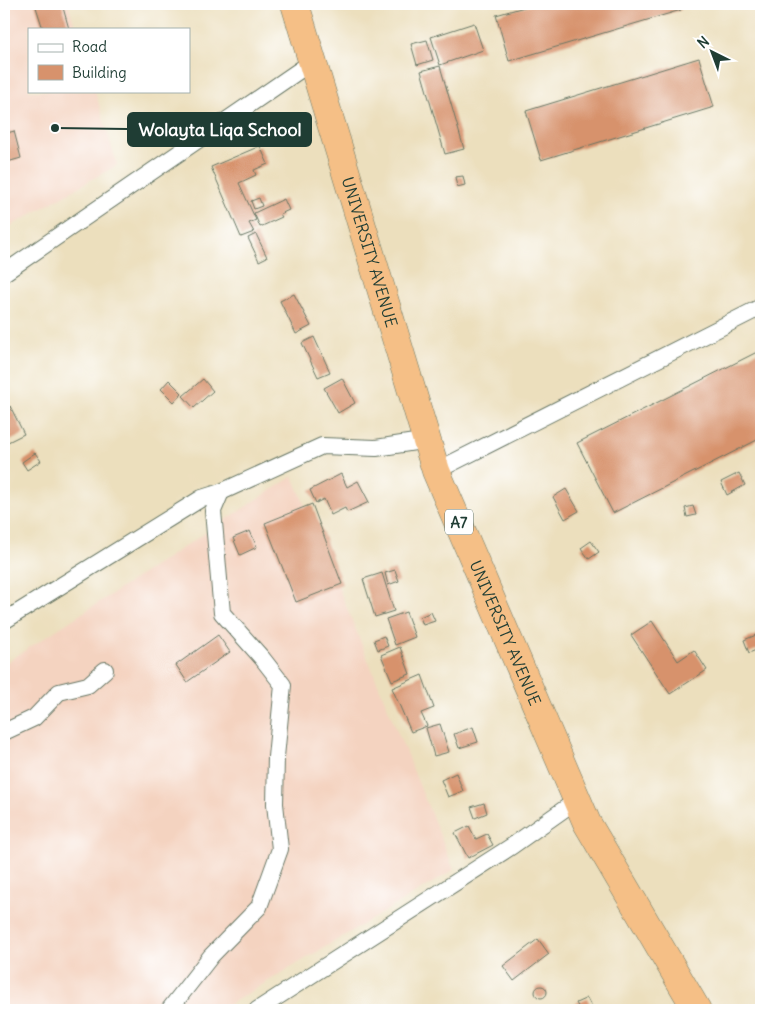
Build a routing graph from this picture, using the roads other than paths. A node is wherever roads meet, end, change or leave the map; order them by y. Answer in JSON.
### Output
{"nodes":[{"id":1,"x":295,"y":4,"type":"edge"},
{"id":2,"x":313,"y":61,"type":"junction"},
{"id":3,"x":4,"y":273,"type":"edge"},
{"id":4,"x":761,"y":307,"type":"edge"},
{"id":5,"x":428,"y":440,"type":"junction"},
{"id":6,"x":436,"y":471,"type":"junction"},
{"id":7,"x":221,"y":492,"type":"junction"},
{"id":8,"x":4,"y":621,"type":"edge"},
{"id":9,"x":105,"y":670,"type":"dead end"},
{"id":10,"x":4,"y":732,"type":"edge"},
{"id":11,"x":577,"y":800,"type":"junction"},
{"id":12,"x":169,"y":1010,"type":"edge"},
{"id":13,"x":257,"y":1010,"type":"edge"},
{"id":14,"x":697,"y":1010,"type":"edge"}],
"edges":[{"from":1,"to":2,"type":"highway","name":"UNIVERSITY AVENUE","number":"A7"},
{"from":2,"to":3,"type":"street"},
{"from":2,"to":5,"type":"highway","name":"UNIVERSITY AVENUE","number":"A7"},
{"from":4,"to":6,"type":"street"},
{"from":5,"to":6,"type":"highway","name":"UNIVERSITY AVENUE","number":"A7"},
{"from":5,"to":7,"type":"street"},
{"from":6,"to":11,"type":"highway","name":"UNIVERSITY AVENUE","number":"A7"},
{"from":7,"to":8,"type":"street"},
{"from":7,"to":12,"type":"street"},
{"from":9,"to":10,"type":"street"},
{"from":11,"to":13,"type":"street"},
{"from":11,"to":14,"type":"highway","name":"UNIVERSITY AVENUE","number":"A7"}]}
